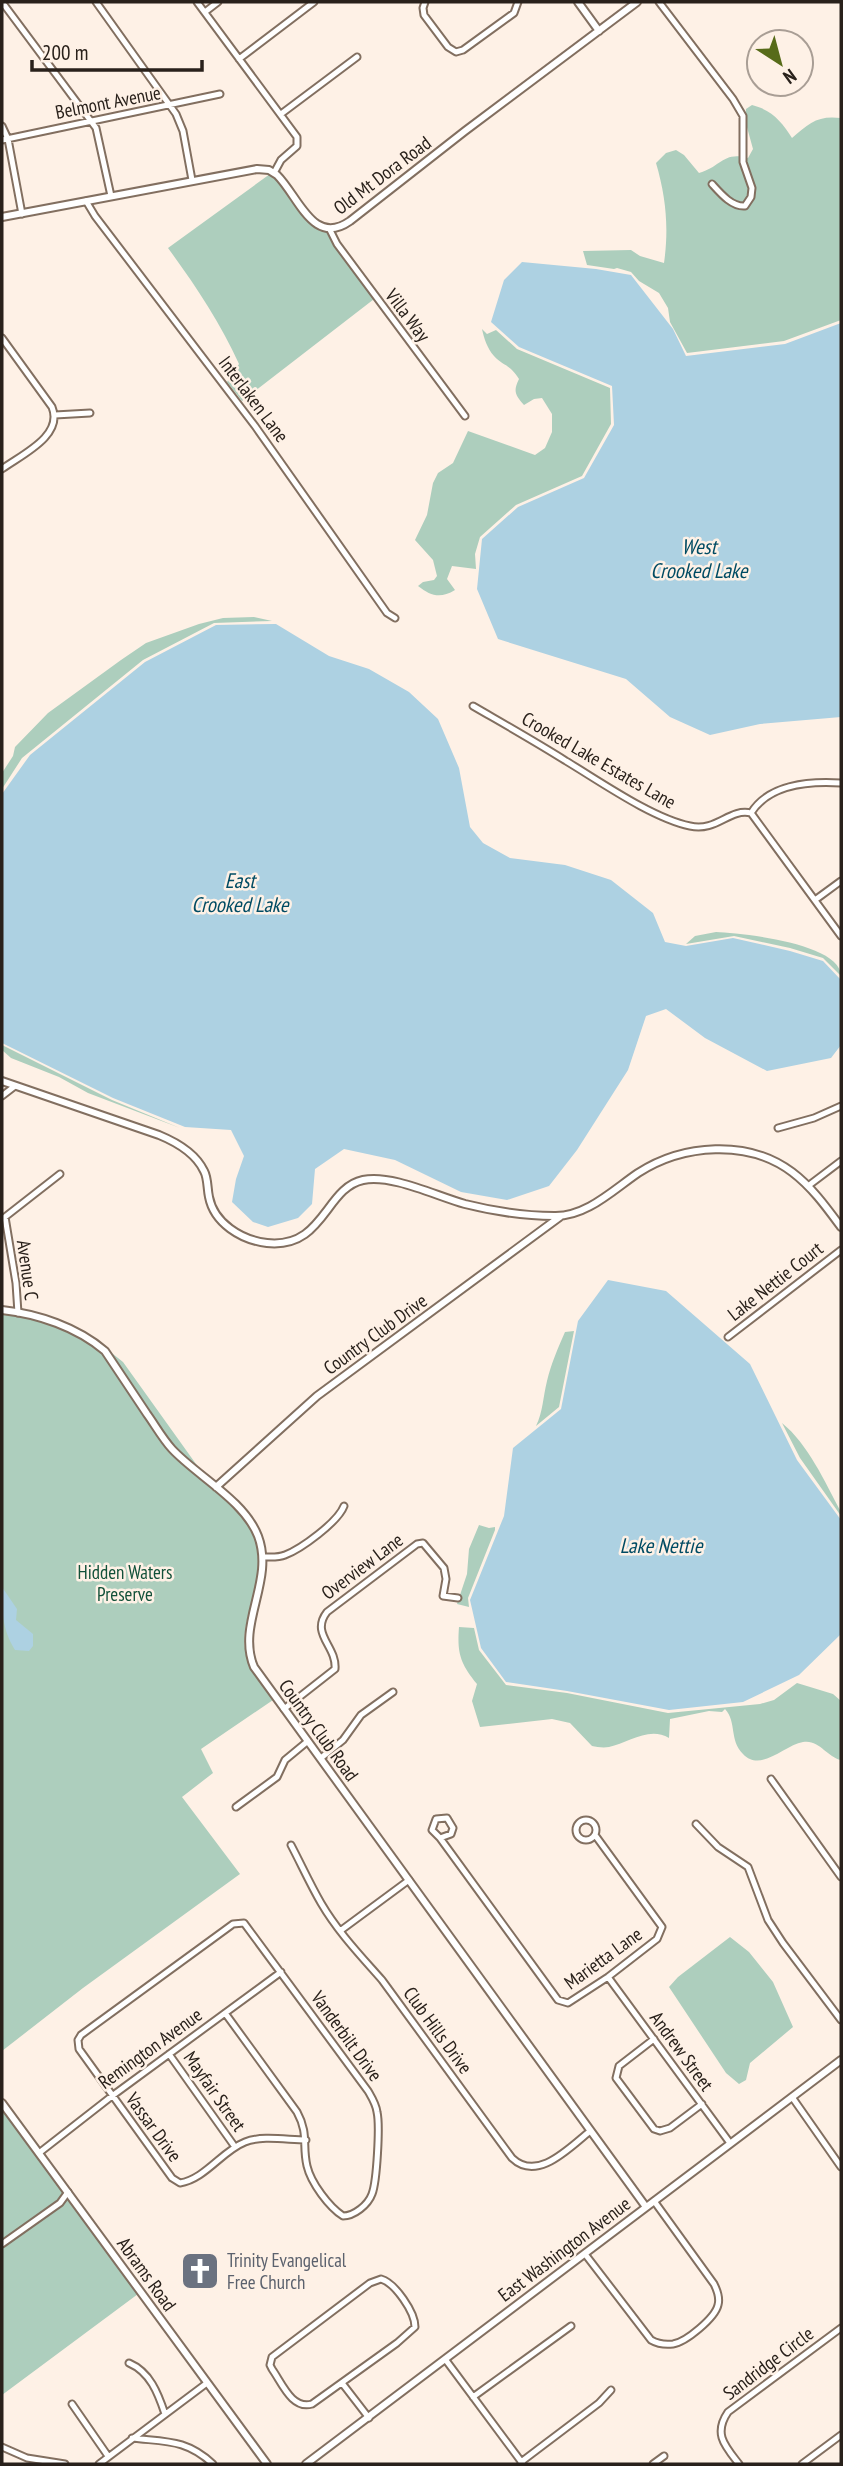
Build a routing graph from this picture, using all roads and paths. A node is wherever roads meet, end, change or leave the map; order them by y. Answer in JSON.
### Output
{"nodes":[{"id":1,"x":2,"y":2,"type":"edge"},
{"id":2,"x":96,"y":2,"type":"edge"},
{"id":3,"x":197,"y":2,"type":"edge"},
{"id":4,"x":218,"y":2,"type":"edge"},
{"id":5,"x":314,"y":2,"type":"edge"},
{"id":6,"x":425,"y":2,"type":"edge"},
{"id":7,"x":518,"y":2,"type":"edge"},
{"id":8,"x":578,"y":2,"type":"edge"},
{"id":9,"x":637,"y":2,"type":"edge"},
{"id":10,"x":659,"y":2,"type":"edge"},
{"id":11,"x":205,"y":12,"type":"junction"},
{"id":12,"x":599,"y":31,"type":"junction"},
{"id":13,"x":357,"y":57,"type":"dead end"},
{"id":14,"x":239,"y":59,"type":"junction"},
{"id":15,"x":220,"y":94,"type":"dead end"},
{"id":16,"x":172,"y":106,"type":"junction"},
{"id":17,"x":281,"y":114,"type":"junction"},
{"id":18,"x":90,"y":121,"type":"junction"},
{"id":19,"x":2,"y":126,"type":"edge"},
{"id":20,"x":5,"y":139,"type":"edge"},
{"id":21,"x":274,"y":173,"type":"junction"},
{"id":22,"x":192,"y":180,"type":"junction"},
{"id":23,"x":712,"y":184,"type":"dead end"},
{"id":24,"x":111,"y":196,"type":"junction"},
{"id":25,"x":86,"y":201,"type":"junction"},
{"id":26,"x":22,"y":214,"type":"junction"},
{"id":27,"x":2,"y":217,"type":"edge"},
{"id":28,"x":330,"y":230,"type":"junction"},
{"id":29,"x":2,"y":338,"type":"edge"},
{"id":30,"x":90,"y":413,"type":"dead end"},
{"id":31,"x":55,"y":415,"type":"junction"},
{"id":32,"x":465,"y":416,"type":"dead end"},
{"id":33,"x":2,"y":469,"type":"edge"},
{"id":34,"x":395,"y":618,"type":"dead end"},
{"id":35,"x":473,"y":706,"type":"dead end"},
{"id":36,"x":841,"y":783,"type":"edge"},
{"id":37,"x":751,"y":813,"type":"junction"},
{"id":38,"x":841,"y":881,"type":"edge"},
{"id":39,"x":815,"y":900,"type":"junction"},
{"id":40,"x":841,"y":936,"type":"edge"},
{"id":41,"x":2,"y":1081,"type":"edge"},
{"id":42,"x":15,"y":1086,"type":"junction"},
{"id":43,"x":2,"y":1096,"type":"edge"},
{"id":44,"x":841,"y":1106,"type":"edge"},
{"id":45,"x":778,"y":1128,"type":"dead end"},
{"id":46,"x":841,"y":1161,"type":"edge"},
{"id":47,"x":60,"y":1174,"type":"dead end"},
{"id":48,"x":808,"y":1185,"type":"junction"},
{"id":49,"x":561,"y":1216,"type":"junction"},
{"id":50,"x":841,"y":1227,"type":"edge"},
{"id":51,"x":841,"y":1250,"type":"edge"},
{"id":52,"x":2,"y":1310,"type":"edge"},
{"id":53,"x":18,"y":1312,"type":"junction"},
{"id":54,"x":728,"y":1337,"type":"dead end"},
{"id":55,"x":216,"y":1487,"type":"junction"},
{"id":56,"x":344,"y":1506,"type":"dead end"},
{"id":57,"x":263,"y":1557,"type":"junction"},
{"id":58,"x":458,"y":1598,"type":"dead end"},
{"id":59,"x":393,"y":1692,"type":"dead end"},
{"id":60,"x":284,"y":1709,"type":"junction"},
{"id":61,"x":308,"y":1741,"type":"junction"},
{"id":62,"x":321,"y":1758,"type":"junction"},
{"id":63,"x":771,"y":1779,"type":"dead end"},
{"id":64,"x":236,"y":1807,"type":"dead end"},
{"id":65,"x":696,"y":1824,"type":"dead end"},
{"id":66,"x":595,"y":1835,"type":"dead end"},
{"id":67,"x":440,"y":1838,"type":"dead end"},
{"id":68,"x":290,"y":1845,"type":"dead end"},
{"id":69,"x":841,"y":1877,"type":"edge"},
{"id":70,"x":409,"y":1880,"type":"junction"},
{"id":71,"x":340,"y":1931,"type":"junction"},
{"id":72,"x":281,"y":1972,"type":"junction"},
{"id":73,"x":608,"y":1977,"type":"junction"},
{"id":74,"x":225,"y":2013,"type":"junction"},
{"id":75,"x":841,"y":2020,"type":"edge"},
{"id":76,"x":654,"y":2039,"type":"junction"},
{"id":77,"x":78,"y":2040,"type":"joint"},
{"id":78,"x":169,"y":2054,"type":"junction"},
{"id":79,"x":841,"y":2060,"type":"edge"},
{"id":80,"x":112,"y":2095,"type":"junction"},
{"id":81,"x":792,"y":2097,"type":"junction"},
{"id":82,"x":2,"y":2103,"type":"edge"},
{"id":83,"x":702,"y":2104,"type":"junction"},
{"id":84,"x":589,"y":2132,"type":"junction"},
{"id":85,"x":306,"y":2140,"type":"junction"},
{"id":86,"x":730,"y":2143,"type":"junction"},
{"id":87,"x":235,"y":2147,"type":"junction"},
{"id":88,"x":39,"y":2153,"type":"junction"},
{"id":89,"x":841,"y":2167,"type":"edge"},
{"id":90,"x":68,"y":2192,"type":"junction"},
{"id":91,"x":653,"y":2202,"type":"junction"},
{"id":92,"x":646,"y":2207,"type":"junction"},
{"id":93,"x":2,"y":2244,"type":"edge"},
{"id":94,"x":585,"y":2254,"type":"junction"},
{"id":95,"x":572,"y":2326,"type":"dead end"},
{"id":96,"x":841,"y":2328,"type":"edge"},
{"id":97,"x":445,"y":2359,"type":"junction"},
{"id":98,"x":129,"y":2363,"type":"dead end"},
{"id":99,"x":207,"y":2383,"type":"junction"},
{"id":100,"x":342,"y":2383,"type":"junction"},
{"id":101,"x":611,"y":2390,"type":"dead end"},
{"id":102,"x":473,"y":2397,"type":"junction"},
{"id":103,"x":72,"y":2404,"type":"dead end"},
{"id":104,"x":165,"y":2414,"type":"junction"},
{"id":105,"x":369,"y":2418,"type":"junction"},
{"id":106,"x":841,"y":2435,"type":"edge"},
{"id":107,"x":132,"y":2438,"type":"junction"},
{"id":108,"x":2,"y":2447,"type":"edge"},
{"id":109,"x":108,"y":2456,"type":"junction"},
{"id":110,"x":664,"y":2456,"type":"dead end"},
{"id":111,"x":522,"y":2463,"type":"edge"},
{"id":112,"x":65,"y":2464,"type":"edge"},
{"id":113,"x":99,"y":2464,"type":"edge"},
{"id":114,"x":213,"y":2464,"type":"edge"},
{"id":115,"x":267,"y":2464,"type":"edge"},
{"id":116,"x":306,"y":2464,"type":"edge"},
{"id":117,"x":653,"y":2464,"type":"edge"},
{"id":118,"x":739,"y":2464,"type":"edge"},
{"id":119,"x":802,"y":2464,"type":"edge"}],
"edges":[{"from":1,"to":18,"type":"street"},
{"from":2,"to":16,"type":"street"},
{"from":3,"to":11,"type":"street"},
{"from":4,"to":11,"type":"street"},
{"from":5,"to":14,"type":"street"},
{"from":6,"to":7,"type":"street"},
{"from":8,"to":12,"type":"street"},
{"from":9,"to":12,"type":"street","name":"Old Mt Dora Road"},
{"from":10,"to":23,"type":"street"},
{"from":11,"to":14,"type":"street"},
{"from":12,"to":28,"type":"street","name":"Old Mt Dora Road"},
{"from":13,"to":17,"type":"street"},
{"from":14,"to":17,"type":"street"},
{"from":15,"to":16,"type":"street","name":"Belmont Avenue"},
{"from":16,"to":18,"type":"street","name":"Belmont Avenue"},
{"from":16,"to":22,"type":"street"},
{"from":17,"to":21,"type":"street"},
{"from":18,"to":20,"type":"street","name":"Belmont Avenue"},
{"from":18,"to":24,"type":"street"},
{"from":19,"to":20,"type":"street"},
{"from":20,"to":26,"type":"street"},
{"from":21,"to":22,"type":"street"},
{"from":21,"to":28,"type":"street","name":"Old Mt Dora Road"},
{"from":22,"to":24,"type":"street"},
{"from":24,"to":25,"type":"street"},
{"from":25,"to":26,"type":"street"},
{"from":25,"to":34,"type":"street","name":"Interlaken Lane"},
{"from":26,"to":27,"type":"street"},
{"from":28,"to":32,"type":"street","name":"Villa Way"},
{"from":29,"to":31,"type":"street"},
{"from":30,"to":31,"type":"street"},
{"from":31,"to":33,"type":"street"},
{"from":35,"to":37,"type":"street","name":"Crooked Lake Estates Lane"},
{"from":36,"to":37,"type":"street"},
{"from":37,"to":39,"type":"street"},
{"from":38,"to":39,"type":"street"},
{"from":39,"to":40,"type":"street"},
{"from":41,"to":42,"type":"street"},
{"from":42,"to":43,"type":"street"},
{"from":42,"to":49,"type":"street"},
{"from":44,"to":45,"type":"street"},
{"from":46,"to":48,"type":"street"},
{"from":47,"to":53,"type":"street","name":"Avenue C"},
{"from":48,"to":49,"type":"street"},
{"from":48,"to":50,"type":"street"},
{"from":49,"to":55,"type":"street","name":"Country Club Drive"},
{"from":51,"to":54,"type":"street","name":"Lake Nettie Court"},
{"from":52,"to":53,"type":"street","name":"Country Club Road"},
{"from":53,"to":55,"type":"street","name":"Country Club Road"},
{"from":55,"to":57,"type":"street","name":"Country Club Road"},
{"from":56,"to":57,"type":"street"},
{"from":57,"to":60,"type":"street","name":"Country Club Road"},
{"from":58,"to":60,"type":"street","name":"Overview Lane"},
{"from":59,"to":62,"type":"street"},
{"from":60,"to":61,"type":"street","name":"Country Club Road"},
{"from":61,"to":62,"type":"street","name":"Country Club Road"},
{"from":61,"to":64,"type":"street"},
{"from":62,"to":70,"type":"street","name":"Country Club Road"},
{"from":63,"to":69,"type":"street"},
{"from":65,"to":75,"type":"street"},
{"from":66,"to":73,"type":"street","name":"Marietta Lane"},
{"from":67,"to":73,"type":"street","name":"Marietta Lane"},
{"from":68,"to":71,"type":"street","name":"Club Hills Drive"},
{"from":70,"to":71,"type":"street"},
{"from":70,"to":84,"type":"street","name":"Country Club Road"},
{"from":71,"to":84,"type":"street","name":"Club Hills Drive"},
{"from":72,"to":74,"type":"street","name":"Remington Avenue"},
{"from":72,"to":77,"type":"street","name":"Vanderbilt Drive"},
{"from":72,"to":85,"type":"street","name":"Vanderbilt Drive"},
{"from":73,"to":76,"type":"street","name":"Andrew Street"},
{"from":74,"to":78,"type":"street","name":"Remington Avenue"},
{"from":74,"to":85,"type":"street","name":"Vanderbilt Drive"},
{"from":76,"to":83,"type":"street","name":"Andrew Street"},
{"from":76,"to":83,"type":"street"},
{"from":77,"to":80,"type":"street","name":"Vassar Drive"},
{"from":78,"to":80,"type":"street","name":"Remington Avenue"},
{"from":78,"to":87,"type":"street","name":"Mayfair Street"},
{"from":79,"to":81,"type":"street","name":"East Washington Avenue"},
{"from":80,"to":87,"type":"street","name":"Vassar Drive"},
{"from":80,"to":88,"type":"street","name":"Remington Avenue"},
{"from":81,"to":86,"type":"street","name":"East Washington Avenue"},
{"from":81,"to":89,"type":"street"},
{"from":82,"to":88,"type":"street","name":"Abrams Road"},
{"from":83,"to":86,"type":"street","name":"Andrew Street"},
{"from":84,"to":92,"type":"street","name":"Country Club Road"},
{"from":85,"to":87,"type":"street","name":"Vassar Drive"},
{"from":86,"to":91,"type":"street","name":"East Washington Avenue"},
{"from":88,"to":90,"type":"street","name":"Abrams Road"},
{"from":90,"to":93,"type":"street"},
{"from":90,"to":99,"type":"street","name":"Abrams Road"},
{"from":91,"to":92,"type":"street","name":"East Washington Avenue"},
{"from":91,"to":94,"type":"street"},
{"from":92,"to":94,"type":"street","name":"East Washington Avenue"},
{"from":94,"to":97,"type":"street","name":"East Washington Avenue"},
{"from":95,"to":102,"type":"street"},
{"from":96,"to":118,"type":"street","name":"Sandridge Circle"},
{"from":97,"to":102,"type":"street"},
{"from":97,"to":105,"type":"street","name":"East Washington Avenue"},
{"from":98,"to":104,"type":"street"},
{"from":99,"to":104,"type":"street"},
{"from":99,"to":115,"type":"street","name":"Abrams Road"},
{"from":100,"to":100,"type":"street"},
{"from":100,"to":105,"type":"street"},
{"from":101,"to":111,"type":"street"},
{"from":102,"to":111,"type":"street"},
{"from":103,"to":109,"type":"street"},
{"from":104,"to":107,"type":"street"},
{"from":105,"to":116,"type":"street","name":"East Washington Avenue"},
{"from":106,"to":119,"type":"street"},
{"from":107,"to":109,"type":"street"},
{"from":107,"to":114,"type":"street"},
{"from":108,"to":112,"type":"street"},
{"from":109,"to":113,"type":"street"},
{"from":110,"to":117,"type":"street"}]}
